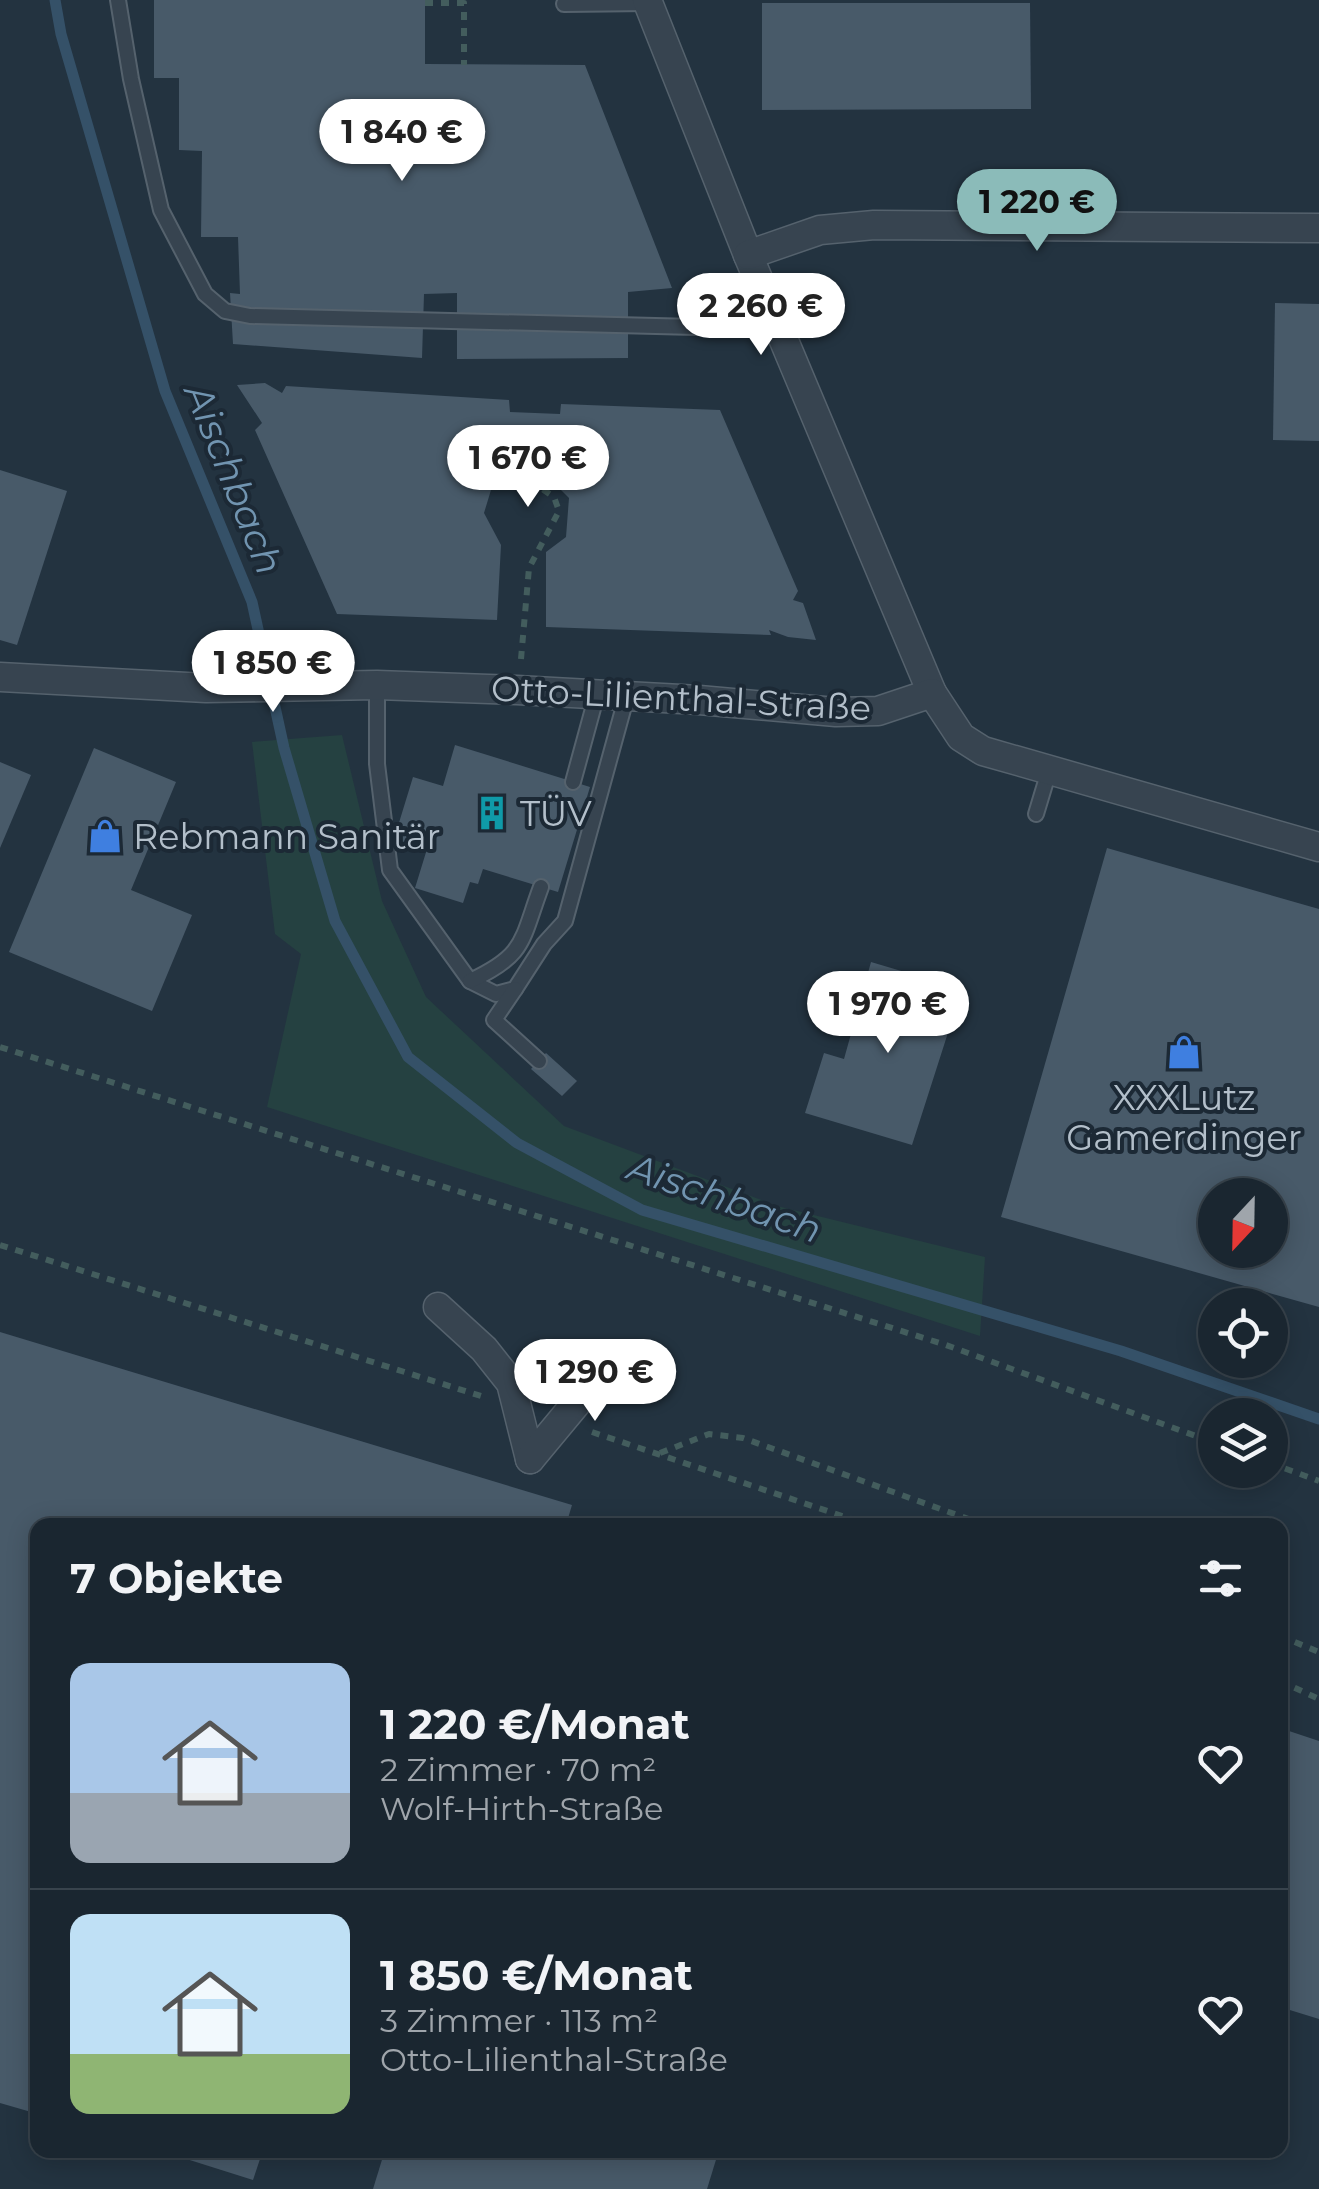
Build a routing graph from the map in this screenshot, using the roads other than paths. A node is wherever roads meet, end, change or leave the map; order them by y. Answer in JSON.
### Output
{"nodes":[{"id":1,"x":118,"y":0,"type":"edge"},
{"id":2,"x":648,"y":2,"type":"edge"},
{"id":3,"x":564,"y":4,"type":"dead end"},
{"id":4,"x":1319,"y":228,"type":"edge"},
{"id":5,"x":748,"y":254,"type":"junction"},
{"id":6,"x":780,"y":328,"type":"junction"},
{"id":7,"x":0,"y":677,"type":"edge"},
{"id":8,"x":377,"y":685,"type":"junction"},
{"id":9,"x":932,"y":693,"type":"junction"},
{"id":10,"x":597,"y":694,"type":"junction"},
{"id":11,"x":627,"y":696,"type":"junction"},
{"id":12,"x":1049,"y":771,"type":"junction"},
{"id":13,"x":573,"y":782,"type":"dead end"},
{"id":14,"x":1036,"y":814,"type":"dead end"},
{"id":15,"x":1319,"y":847,"type":"edge"},
{"id":16,"x":541,"y":887,"type":"dead end"},
{"id":17,"x":470,"y":981,"type":"junction"},
{"id":18,"x":515,"y":990,"type":"junction"},
{"id":19,"x":539,"y":1061,"type":"dead end"},
{"id":20,"x":438,"y":1307,"type":"dead end"},
{"id":21,"x":650,"y":1373,"type":"dead end"}],
"edges":[{"from":1,"to":6,"type":"lane"},
{"from":2,"to":3,"type":"lane"},
{"from":2,"to":5,"type":"street"},
{"from":4,"to":5,"type":"street"},
{"from":5,"to":6,"type":"street"},
{"from":6,"to":9,"type":"street"},
{"from":7,"to":8,"type":"street","name":"Otto-Lilienthal-Straße"},
{"from":8,"to":10,"type":"street","name":"Otto-Lilienthal-Straße"},
{"from":8,"to":17,"type":"lane"},
{"from":9,"to":11,"type":"street","name":"Otto-Lilienthal-Straße"},
{"from":9,"to":12,"type":"street"},
{"from":10,"to":11,"type":"street","name":"Otto-Lilienthal-Straße"},
{"from":10,"to":13,"type":"lane"},
{"from":11,"to":18,"type":"lane"},
{"from":12,"to":14,"type":"lane"},
{"from":12,"to":15,"type":"street"},
{"from":16,"to":17,"type":"lane"},
{"from":17,"to":18,"type":"lane"},
{"from":18,"to":19,"type":"lane"},
{"from":20,"to":21,"type":"street"}]}
